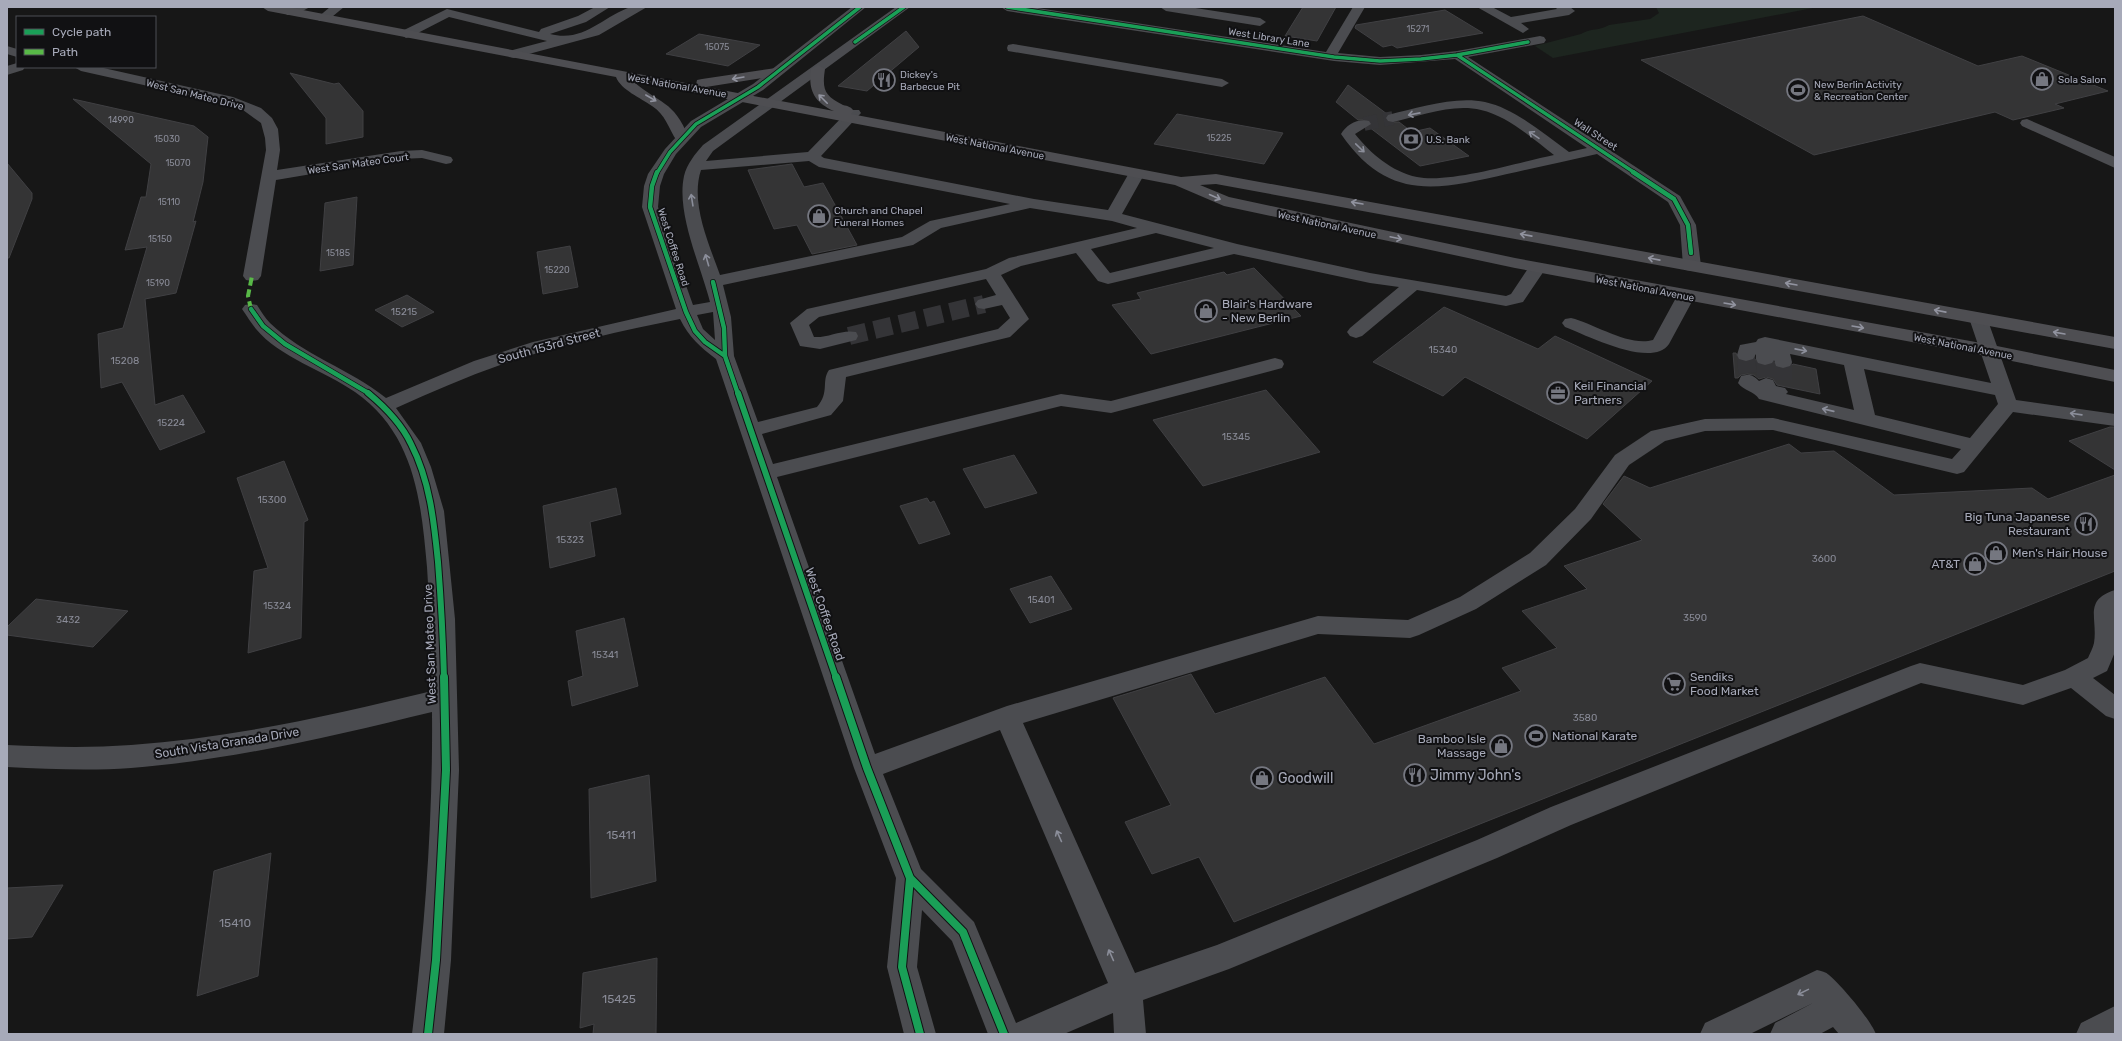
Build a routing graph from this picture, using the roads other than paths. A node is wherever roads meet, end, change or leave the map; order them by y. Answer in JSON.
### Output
{"nodes":[{"id":1,"x":268,"y":7,"type":"edge"},
{"id":2,"x":304,"y":7,"type":"edge"},
{"id":3,"x":338,"y":7,"type":"edge"},
{"id":4,"x":604,"y":7,"type":"edge"},
{"id":5,"x":641,"y":7,"type":"edge"},
{"id":6,"x":860,"y":7,"type":"edge"},
{"id":7,"x":904,"y":7,"type":"edge"},
{"id":8,"x":1007,"y":7,"type":"edge"},
{"id":9,"x":1080,"y":7,"type":"edge"},
{"id":10,"x":1166,"y":7,"type":"edge"},
{"id":11,"x":1359,"y":7,"type":"edge"},
{"id":12,"x":1483,"y":7,"type":"edge"},
{"id":13,"x":1561,"y":7,"type":"edge"},
{"id":14,"x":290,"y":12,"type":"junction"},
{"id":15,"x":1064,"y":16,"type":"junction"},
{"id":16,"x":323,"y":18,"type":"junction"},
{"id":17,"x":1510,"y":21,"type":"junction"},
{"id":18,"x":406,"y":34,"type":"junction"},
{"id":19,"x":536,"y":35,"type":"junction"},
{"id":20,"x":562,"y":41,"type":"junction"},
{"id":21,"x":1246,"y":44,"type":"junction"},
{"id":22,"x":1013,"y":48,"type":"dead end"},
{"id":23,"x":514,"y":54,"type":"junction"},
{"id":24,"x":1457,"y":55,"type":"junction"},
{"id":25,"x":1330,"y":56,"type":"junction"},
{"id":26,"x":85,"y":68,"type":"edge"},
{"id":27,"x":818,"y":69,"type":"junction"},
{"id":28,"x":776,"y":72,"type":"junction"},
{"id":29,"x":620,"y":76,"type":"junction"},
{"id":30,"x":1222,"y":83,"type":"dead end"},
{"id":31,"x":669,"y":84,"type":"junction"},
{"id":32,"x":742,"y":97,"type":"junction"},
{"id":33,"x":770,"y":103,"type":"junction"},
{"id":34,"x":852,"y":116,"type":"junction"},
{"id":35,"x":1393,"y":118,"type":"tunnel mouth"},
{"id":36,"x":2027,"y":123,"type":"dead end"},
{"id":37,"x":1364,"y":124,"type":"tunnel mouth"},
{"id":38,"x":682,"y":138,"type":"junction"},
{"id":39,"x":1601,"y":149,"type":"junction"},
{"id":40,"x":812,"y":156,"type":"junction"},
{"id":41,"x":1567,"y":157,"type":"junction"},
{"id":42,"x":446,"y":160,"type":"dead end"},
{"id":43,"x":2115,"y":163,"type":"edge"},
{"id":44,"x":696,"y":166,"type":"junction"},
{"id":45,"x":1137,"y":173,"type":"junction"},
{"id":46,"x":269,"y":176,"type":"junction"},
{"id":47,"x":1179,"y":181,"type":"junction"},
{"id":48,"x":1034,"y":204,"type":"junction"},
{"id":49,"x":1114,"y":216,"type":"junction"},
{"id":50,"x":1157,"y":228,"type":"junction"},
{"id":51,"x":1080,"y":247,"type":"junction"},
{"id":52,"x":1235,"y":249,"type":"junction"},
{"id":53,"x":1692,"y":266,"type":"junction"},
{"id":54,"x":1537,"y":268,"type":"junction"},
{"id":55,"x":991,"y":273,"type":"junction"},
{"id":56,"x":252,"y":276,"type":"dead end"},
{"id":57,"x":713,"y":282,"type":"junction"},
{"id":58,"x":1413,"y":284,"type":"junction"},
{"id":59,"x":1850,"y":294,"type":"junction"},
{"id":60,"x":1686,"y":296,"type":"junction"},
{"id":61,"x":1007,"y":298,"type":"junction"},
{"id":62,"x":720,"y":304,"type":"junction"},
{"id":63,"x":984,"y":304,"type":"tunnel mouth"},
{"id":64,"x":251,"y":309,"type":"dead end"},
{"id":65,"x":686,"y":312,"type":"junction"},
{"id":66,"x":1978,"y":318,"type":"junction"},
{"id":67,"x":1571,"y":323,"type":"dead end"},
{"id":68,"x":1356,"y":332,"type":"dead end"},
{"id":69,"x":849,"y":336,"type":"tunnel mouth"},
{"id":70,"x":820,"y":343,"type":"junction"},
{"id":71,"x":2115,"y":343,"type":"edge"},
{"id":72,"x":1992,"y":351,"type":"junction"},
{"id":73,"x":1746,"y":355,"type":"dead end"},
{"id":74,"x":725,"y":356,"type":"junction"},
{"id":75,"x":1853,"y":361,"type":"junction"},
{"id":76,"x":1275,"y":364,"type":"dead end"},
{"id":77,"x":836,"y":374,"type":"junction"},
{"id":78,"x":2115,"y":376,"type":"edge"},
{"id":79,"x":1766,"y":386,"type":"tunnel mouth"},
{"id":80,"x":2006,"y":398,"type":"junction"},
{"id":81,"x":384,"y":406,"type":"junction"},
{"id":82,"x":1866,"y":418,"type":"junction"},
{"id":83,"x":2115,"y":420,"type":"edge"},
{"id":84,"x":750,"y":431,"type":"junction"},
{"id":85,"x":1976,"y":446,"type":"junction"},
{"id":86,"x":764,"y":473,"type":"junction"},
{"id":87,"x":2115,"y":599,"type":"edge"},
{"id":88,"x":2074,"y":677,"type":"junction"},
{"id":89,"x":443,"y":699,"type":"junction"},
{"id":90,"x":2115,"y":709,"type":"edge"},
{"id":91,"x":1007,"y":717,"type":"junction"},
{"id":92,"x":7,"y":756,"type":"edge"},
{"id":93,"x":867,"y":768,"type":"junction"},
{"id":94,"x":910,"y":878,"type":"junction"},
{"id":95,"x":1126,"y":991,"type":"junction"},
{"id":96,"x":1838,"y":1008,"type":"junction"},
{"id":97,"x":2115,"y":1022,"type":"edge"},
{"id":98,"x":428,"y":1034,"type":"edge"},
{"id":99,"x":920,"y":1034,"type":"edge"},
{"id":100,"x":1004,"y":1034,"type":"edge"},
{"id":101,"x":1027,"y":1034,"type":"edge"},
{"id":102,"x":1130,"y":1034,"type":"edge"},
{"id":103,"x":1716,"y":1034,"type":"edge"},
{"id":104,"x":1786,"y":1034,"type":"edge"},
{"id":105,"x":1860,"y":1034,"type":"edge"},
{"id":106,"x":2092,"y":1034,"type":"edge"}],
"edges":[{"from":1,"to":14,"type":"main road","name":"West National Avenue"},
{"from":2,"to":14,"type":"street"},
{"from":3,"to":16,"type":"street"},
{"from":4,"to":19,"type":"street"},
{"from":5,"to":20,"type":"street"},
{"from":6,"to":28,"type":"street","name":"West Coffee Road"},
{"from":7,"to":27,"type":"street","name":"West Coffee Road"},
{"from":8,"to":15,"type":"street","name":"West Library Lane"},
{"from":9,"to":15,"type":"street"},
{"from":10,"to":21,"type":"street"},
{"from":11,"to":25,"type":"street"},
{"from":12,"to":17,"type":"street"},
{"from":13,"to":17,"type":"street"},
{"from":14,"to":16,"type":"main road","name":"West National Avenue"},
{"from":15,"to":21,"type":"street","name":"West Library Lane"},
{"from":16,"to":18,"type":"main road","name":"West National Avenue"},
{"from":17,"to":24,"type":"street","name":"West Library Lane"},
{"from":18,"to":19,"type":"street"},
{"from":18,"to":23,"type":"main road","name":"West National Avenue"},
{"from":19,"to":20,"type":"street"},
{"from":20,"to":23,"type":"street"},
{"from":21,"to":25,"type":"street","name":"West Library Lane"},
{"from":22,"to":30,"type":"street"},
{"from":23,"to":29,"type":"main road","name":"West National Avenue"},
{"from":24,"to":25,"type":"street","name":"West Library Lane"},
{"from":24,"to":39,"type":"street","name":"Wall Street"},
{"from":26,"to":46,"type":"street","name":"West San Mateo Drive"},
{"from":27,"to":33,"type":"street","name":"West Coffee Road"},
{"from":34,"to":27,"type":"main road","one_way":true},
{"from":28,"to":31,"type":"main road","one_way":true},
{"from":28,"to":32,"type":"street","name":"West Coffee Road"},
{"from":29,"to":31,"type":"main road","name":"West National Avenue"},
{"from":29,"to":38,"type":"main road","one_way":true},
{"from":31,"to":32,"type":"main road","name":"West National Avenue"},
{"from":32,"to":33,"type":"main road","name":"West National Avenue"},
{"from":32,"to":38,"type":"street","name":"West Coffee Road"},
{"from":33,"to":34,"type":"main road","name":"West National Avenue"},
{"from":33,"to":44,"type":"street","name":"West Coffee Road"},
{"from":34,"to":40,"type":"street"},
{"from":34,"to":45,"type":"main road","name":"West National Avenue"},
{"from":41,"to":35,"type":"street","one_way":true},
{"from":36,"to":43,"type":"street"},
{"from":37,"to":41,"type":"street","one_way":true},
{"from":38,"to":65,"type":"street","name":"West Coffee Road"},
{"from":39,"to":41,"type":"street"},
{"from":39,"to":53,"type":"street","name":"Wall Street"},
{"from":40,"to":44,"type":"street"},
{"from":40,"to":48,"type":"street"},
{"from":42,"to":46,"type":"street","name":"West San Mateo Court"},
{"from":57,"to":44,"type":"street","name":"West Coffee Road","one_way":true},
{"from":45,"to":47,"type":"main road","name":"West National Avenue"},
{"from":45,"to":49,"type":"street"},
{"from":46,"to":56,"type":"street","name":"West San Mateo Drive"},
{"from":53,"to":47,"type":"main road","name":"West National Avenue","one_way":true},
{"from":47,"to":54,"type":"main road","name":"West National Avenue","one_way":true},
{"from":48,"to":49,"type":"street"},
{"from":48,"to":57,"type":"street"},
{"from":49,"to":50,"type":"street"},
{"from":50,"to":51,"type":"street"},
{"from":50,"to":52,"type":"street"},
{"from":51,"to":52,"type":"street"},
{"from":51,"to":55,"type":"street"},
{"from":52,"to":58,"type":"street"},
{"from":53,"to":54,"type":"main road"},
{"from":59,"to":53,"type":"main road","name":"West National Avenue","one_way":true},
{"from":53,"to":60,"type":"main road"},
{"from":54,"to":58,"type":"street"},
{"from":54,"to":60,"type":"main road","name":"West National Avenue"},
{"from":55,"to":61,"type":"street"},
{"from":55,"to":70,"type":"street"},
{"from":57,"to":62,"type":"street","name":"West Coffee Road"},
{"from":58,"to":68,"type":"street"},
{"from":59,"to":60,"type":"main road"},
{"from":66,"to":59,"type":"main road","name":"West National Avenue","one_way":true},
{"from":60,"to":67,"type":"street"},
{"from":60,"to":72,"type":"main road","name":"West National Avenue","one_way":true},
{"from":61,"to":63,"type":"street"},
{"from":61,"to":77,"type":"street"},
{"from":62,"to":65,"type":"street","name":"South 153rd Street"},
{"from":62,"to":74,"type":"street","name":"West Coffee Road"},
{"from":64,"to":81,"type":"street","name":"West San Mateo Drive"},
{"from":65,"to":74,"type":"street","name":"West Coffee Road"},
{"from":65,"to":81,"type":"street","name":"South 153rd Street"},
{"from":71,"to":66,"type":"main road","name":"West National Avenue","one_way":true},
{"from":66,"to":72,"type":"street"},
{"from":69,"to":70,"type":"street"},
{"from":70,"to":77,"type":"street"},
{"from":72,"to":78,"type":"main road","name":"West National Avenue"},
{"from":72,"to":80,"type":"street"},
{"from":73,"to":75,"type":"street","one_way":true},
{"from":74,"to":84,"type":"street","name":"West Coffee Road"},
{"from":75,"to":80,"type":"street"},
{"from":75,"to":82,"type":"street"},
{"from":76,"to":86,"type":"street"},
{"from":77,"to":84,"type":"street"},
{"from":82,"to":79,"type":"street","one_way":true},
{"from":83,"to":80,"type":"street","one_way":true},
{"from":80,"to":85,"type":"street"},
{"from":81,"to":89,"type":"street","name":"West San Mateo Drive"},
{"from":82,"to":85,"type":"street"},
{"from":84,"to":86,"type":"street","name":"West Coffee Road"},
{"from":85,"to":91,"type":"street"},
{"from":86,"to":93,"type":"street","name":"West Coffee Road"},
{"from":87,"to":88,"type":"street"},
{"from":88,"to":90,"type":"street"},
{"from":88,"to":95,"type":"street"},
{"from":89,"to":92,"type":"street","name":"South Vista Granada Drive"},
{"from":89,"to":98,"type":"street","name":"West San Mateo Drive"},
{"from":91,"to":93,"type":"street"},
{"from":95,"to":91,"type":"street","one_way":true},
{"from":93,"to":94,"type":"street","name":"West Coffee Road"},
{"from":94,"to":99,"type":"street","name":"West Coffee Road"},
{"from":94,"to":100,"type":"street","name":"West Coffee Road"},
{"from":95,"to":101,"type":"street"},
{"from":95,"to":102,"type":"street"},
{"from":96,"to":103,"type":"street","one_way":true},
{"from":96,"to":104,"type":"street"},
{"from":96,"to":105,"type":"street"},
{"from":97,"to":106,"type":"street"}]}
